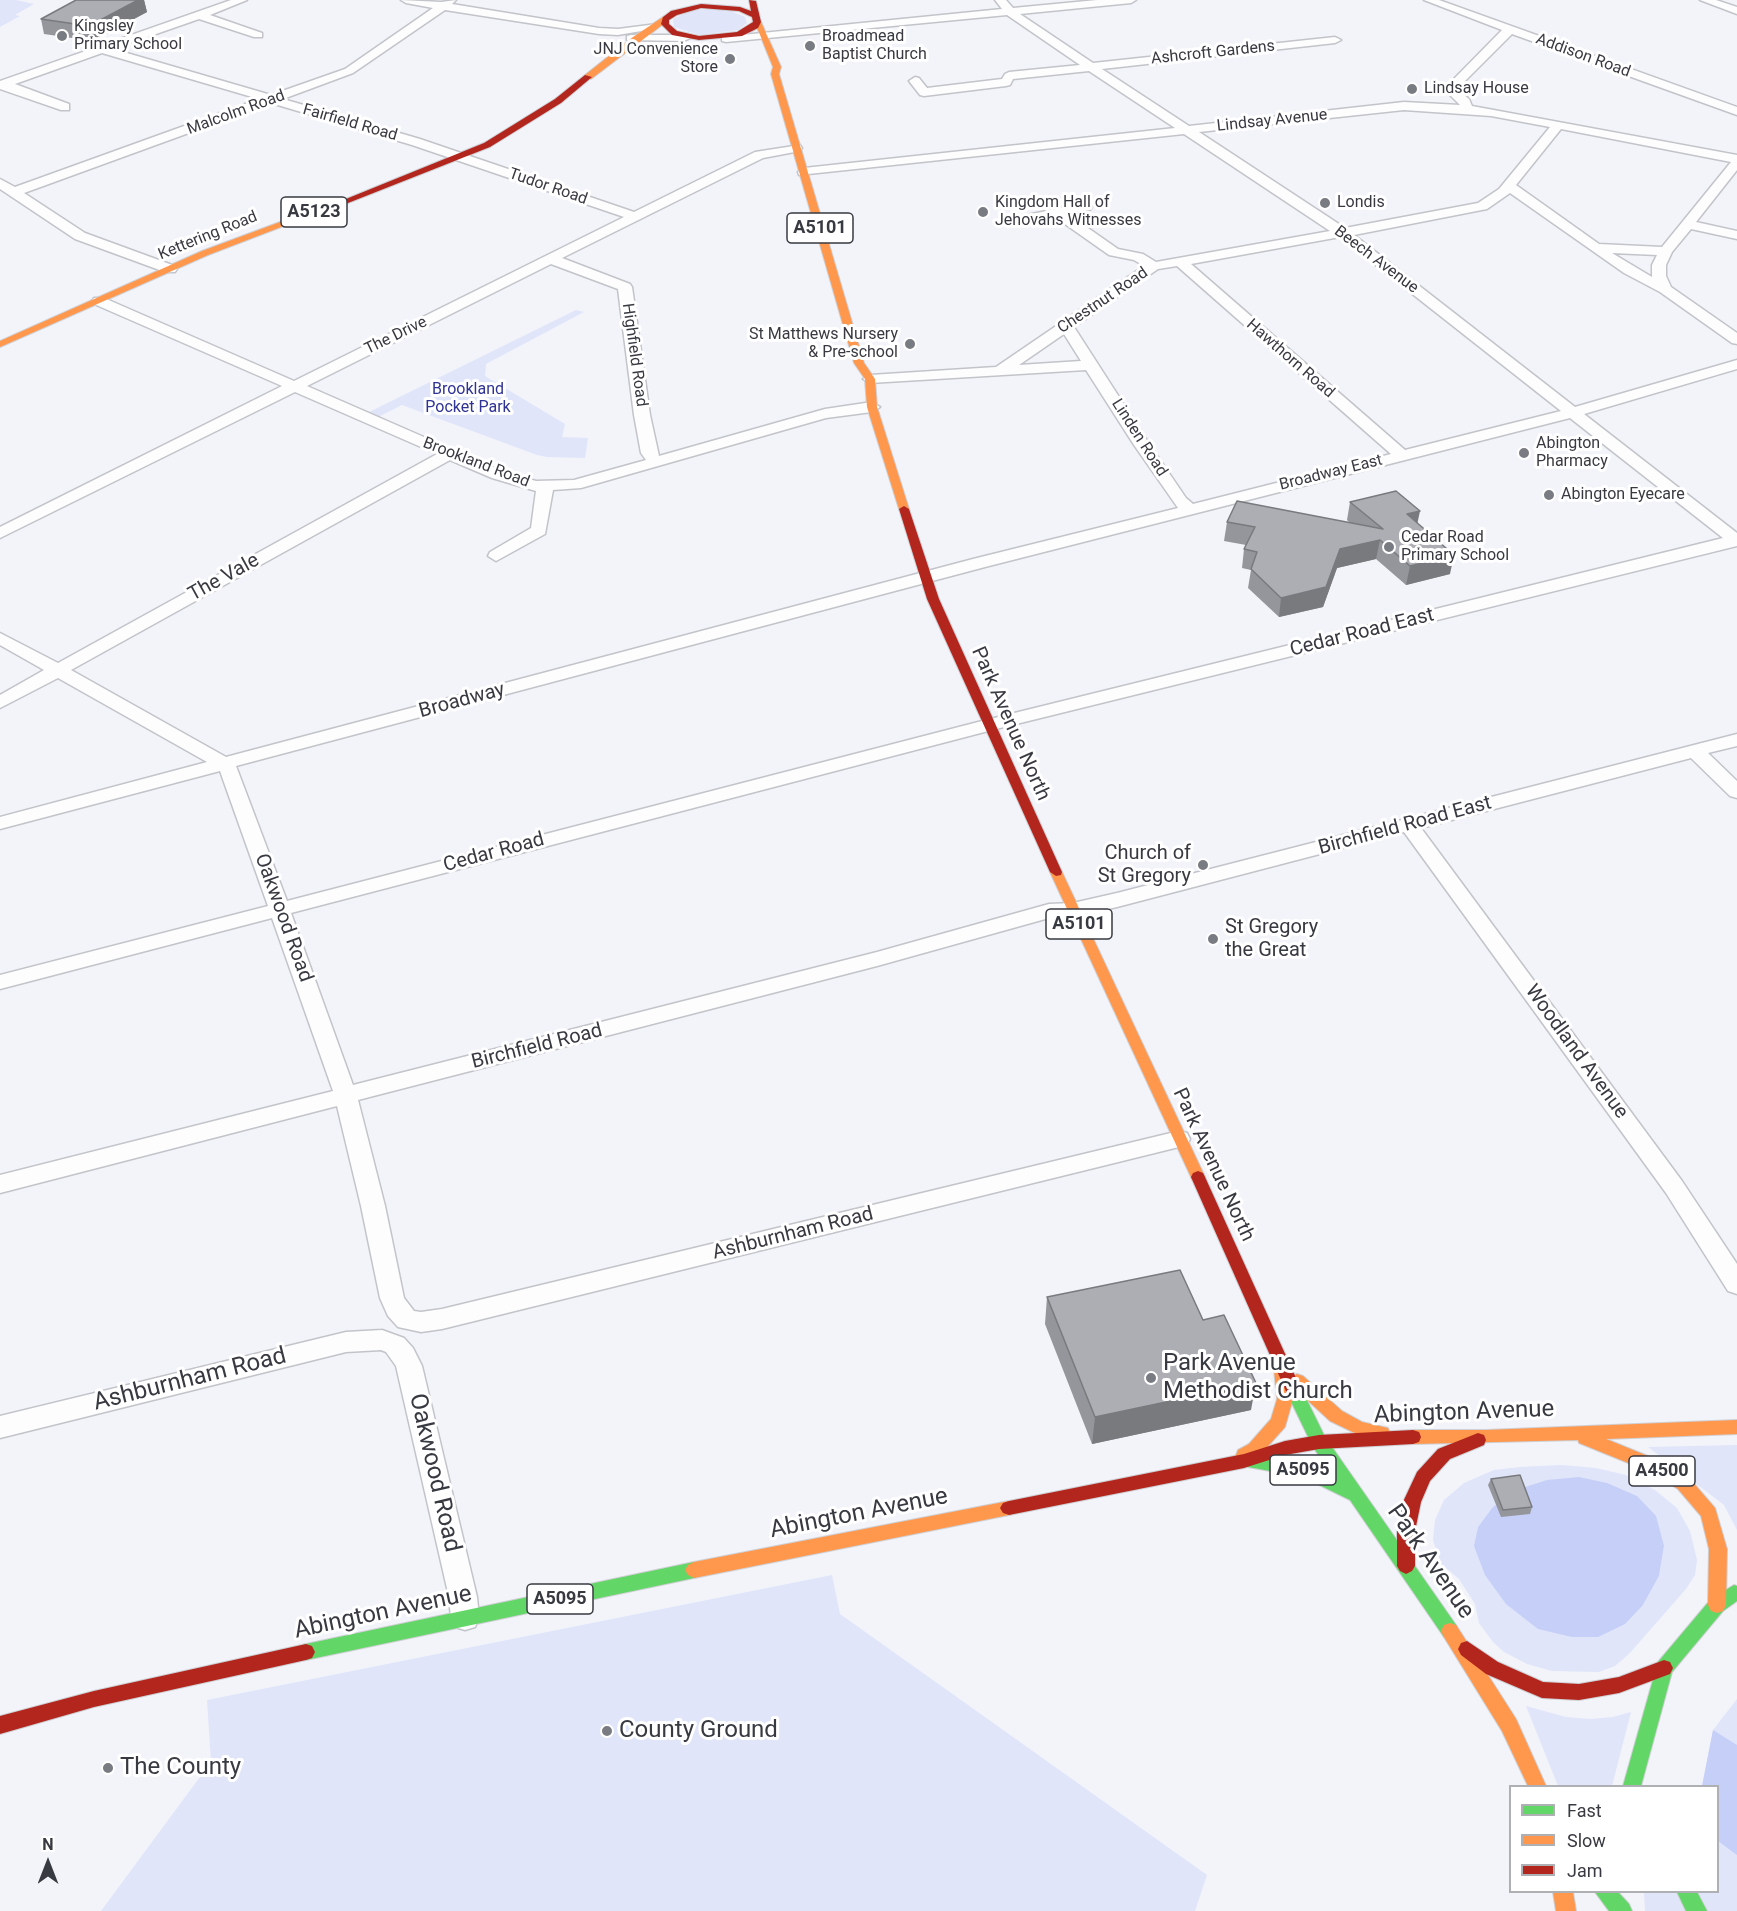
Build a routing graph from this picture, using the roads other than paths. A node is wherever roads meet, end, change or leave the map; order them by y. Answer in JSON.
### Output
{"nodes":[{"id":1,"x":242,"y":0,"type":"edge"},
{"id":2,"x":406,"y":0,"type":"edge"},
{"id":3,"x":681,"y":0,"type":"edge"},
{"id":4,"x":752,"y":0,"type":"edge"},
{"id":5,"x":1000,"y":0,"type":"edge"},
{"id":6,"x":1131,"y":0,"type":"edge"},
{"id":7,"x":1429,"y":0,"type":"edge"},
{"id":8,"x":1705,"y":0,"type":"edge"},
{"id":9,"x":447,"y":3,"type":"edge"},
{"id":10,"x":1737,"y":11,"type":"edge"},
{"id":11,"x":1010,"y":12,"type":"junction"},
{"id":12,"x":200,"y":15,"type":"junction"},
{"id":13,"x":668,"y":17,"type":"junction"},
{"id":14,"x":757,"y":19,"type":"junction"},
{"id":15,"x":653,"y":26,"type":"junction"},
{"id":16,"x":1510,"y":29,"type":"junction"},
{"id":17,"x":599,"y":31,"type":"junction"},
{"id":18,"x":258,"y":35,"type":"dead end"},
{"id":19,"x":765,"y":37,"type":"junction"},
{"id":20,"x":698,"y":38,"type":"junction"},
{"id":21,"x":636,"y":39,"type":"junction"},
{"id":22,"x":726,"y":39,"type":"junction"},
{"id":23,"x":1335,"y":40,"type":"dead end"},
{"id":24,"x":101,"y":49,"type":"junction"},
{"id":25,"x":614,"y":56,"type":"junction"},
{"id":26,"x":1092,"y":67,"type":"junction"},
{"id":27,"x":775,"y":74,"type":"junction"},
{"id":28,"x":1009,"y":76,"type":"junction"},
{"id":29,"x":2,"y":84,"type":"edge"},
{"id":30,"x":270,"y":100,"type":"junction"},
{"id":31,"x":65,"y":107,"type":"dead end"},
{"id":32,"x":1467,"y":109,"type":"junction"},
{"id":33,"x":1737,"y":111,"type":"edge"},
{"id":34,"x":1558,"y":125,"type":"junction"},
{"id":35,"x":1189,"y":130,"type":"junction"},
{"id":36,"x":796,"y":148,"type":"junction"},
{"id":37,"x":462,"y":156,"type":"junction"},
{"id":38,"x":1737,"y":160,"type":"edge"},
{"id":39,"x":804,"y":172,"type":"junction"},
{"id":40,"x":0,"y":183,"type":"edge"},
{"id":41,"x":1509,"y":186,"type":"junction"},
{"id":42,"x":14,"y":192,"type":"junction"},
{"id":43,"x":1085,"y":207,"type":"dead end"},
{"id":44,"x":1057,"y":213,"type":"junction"},
{"id":45,"x":636,"y":217,"type":"junction"},
{"id":46,"x":1032,"y":218,"type":"dead end"},
{"id":47,"x":1687,"y":224,"type":"junction"},
{"id":48,"x":1343,"y":233,"type":"junction"},
{"id":49,"x":1737,"y":235,"type":"edge"},
{"id":50,"x":1596,"y":248,"type":"junction"},
{"id":51,"x":1666,"y":251,"type":"junction"},
{"id":52,"x":551,"y":259,"type":"junction"},
{"id":53,"x":1180,"y":261,"type":"junction"},
{"id":54,"x":1154,"y":266,"type":"junction"},
{"id":55,"x":170,"y":269,"type":"junction"},
{"id":56,"x":1665,"y":289,"type":"junction"},
{"id":57,"x":99,"y":302,"type":"junction"},
{"id":58,"x":1066,"y":326,"type":"junction"},
{"id":59,"x":1737,"y":340,"type":"edge"},
{"id":60,"x":0,"y":344,"type":"edge"},
{"id":61,"x":1737,"y":364,"type":"edge"},
{"id":62,"x":1091,"y":365,"type":"junction"},
{"id":63,"x":1000,"y":370,"type":"junction"},
{"id":64,"x":870,"y":379,"type":"junction"},
{"id":65,"x":295,"y":387,"type":"junction"},
{"id":66,"x":872,"y":407,"type":"junction"},
{"id":67,"x":1572,"y":413,"type":"junction"},
{"id":68,"x":449,"y":454,"type":"junction"},
{"id":69,"x":1401,"y":456,"type":"junction"},
{"id":70,"x":656,"y":463,"type":"junction"},
{"id":71,"x":545,"y":488,"type":"junction"},
{"id":72,"x":1189,"y":509,"type":"junction"},
{"id":73,"x":0,"y":533,"type":"edge"},
{"id":74,"x":1736,"y":541,"type":"edge"},
{"id":75,"x":496,"y":556,"type":"dead end"},
{"id":76,"x":924,"y":578,"type":"junction"},
{"id":77,"x":0,"y":638,"type":"edge"},
{"id":78,"x":57,"y":670,"type":"junction"},
{"id":79,"x":0,"y":702,"type":"edge"},
{"id":80,"x":989,"y":725,"type":"junction"},
{"id":81,"x":1737,"y":740,"type":"edge"},
{"id":82,"x":1695,"y":751,"type":"junction"},
{"id":83,"x":225,"y":765,"type":"junction"},
{"id":84,"x":1737,"y":792,"type":"edge"},
{"id":85,"x":0,"y":823,"type":"edge"},
{"id":86,"x":1409,"y":825,"type":"junction"},
{"id":87,"x":279,"y":909,"type":"junction"},
{"id":88,"x":1072,"y":910,"type":"junction"},
{"id":89,"x":0,"y":982,"type":"edge"},
{"id":90,"x":346,"y":1096,"type":"junction"},
{"id":91,"x":1179,"y":1139,"type":"junction"},
{"id":92,"x":0,"y":1184,"type":"edge"},
{"id":93,"x":1737,"y":1284,"type":"edge"},
{"id":94,"x":407,"y":1320,"type":"joint"},
{"id":95,"x":382,"y":1340,"type":"joint"},
{"id":96,"x":1281,"y":1365,"type":"junction"},
{"id":97,"x":0,"y":1427,"type":"edge"},
{"id":98,"x":1737,"y":1427,"type":"edge"},
{"id":99,"x":1569,"y":1432,"type":"junction"},
{"id":100,"x":1401,"y":1437,"type":"junction"},
{"id":101,"x":1486,"y":1437,"type":"junction"},
{"id":102,"x":1319,"y":1442,"type":"junction"},
{"id":103,"x":1244,"y":1461,"type":"junction"},
{"id":104,"x":1227,"y":1465,"type":"junction"},
{"id":105,"x":1357,"y":1496,"type":"junction"},
{"id":106,"x":1406,"y":1566,"type":"junction"},
{"id":107,"x":1737,"y":1591,"type":"edge"},
{"id":108,"x":1717,"y":1605,"type":"junction"},
{"id":109,"x":465,"y":1618,"type":"junction"},
{"id":110,"x":1458,"y":1643,"type":"junction"},
{"id":111,"x":1664,"y":1668,"type":"junction"},
{"id":112,"x":0,"y":1725,"type":"edge"},
{"id":113,"x":1635,"y":1782,"type":"edge"},
{"id":114,"x":1537,"y":1785,"type":"edge"},
{"id":115,"x":1563,"y":1893,"type":"edge"},
{"id":116,"x":1688,"y":1893,"type":"edge"},
{"id":117,"x":1610,"y":1899,"type":"edge"},
{"id":118,"x":1566,"y":1911,"type":"edge"},
{"id":119,"x":1622,"y":1911,"type":"edge"},
{"id":120,"x":1697,"y":1911,"type":"edge"}],
"edges":[{"from":1,"to":12,"type":"street"},
{"from":2,"to":9,"type":"street"},
{"from":3,"to":13,"type":"main road","name":"Kettering Road","number":"A5123"},
{"from":4,"to":14,"type":"main road"},
{"from":5,"to":11,"type":"street","name":"Beech Avenue"},
{"from":6,"to":11,"type":"street"},
{"from":7,"to":16,"type":"street","name":"Addison Road"},
{"from":8,"to":10,"type":"street"},
{"from":9,"to":17,"type":"street"},
{"from":9,"to":30,"type":"street","name":"Malcolm Road"},
{"from":11,"to":19,"type":"street"},
{"from":11,"to":26,"type":"street","name":"Beech Avenue"},
{"from":12,"to":18,"type":"street"},
{"from":12,"to":24,"type":"street"},
{"from":13,"to":14,"type":"main road"},
{"from":13,"to":15,"type":"main road","name":"Kettering Road","number":"A5123"},
{"from":13,"to":20,"type":"main road"},
{"from":14,"to":19,"type":"main road","name":"Park Avenue North","number":"A5101"},
{"from":14,"to":20,"type":"main road"},
{"from":15,"to":17,"type":"street"},
{"from":15,"to":21,"type":"main road","name":"Kettering Road","number":"A5123"},
{"from":16,"to":32,"type":"street"},
{"from":16,"to":33,"type":"street","name":"Addison Road"},
{"from":17,"to":21,"type":"street"},
{"from":19,"to":22,"type":"street"},
{"from":19,"to":27,"type":"main road","name":"Park Avenue North","number":"A5101"},
{"from":20,"to":21,"type":"street"},
{"from":20,"to":22,"type":"main road","name":"Park Avenue North","number":"A5101"},
{"from":20,"to":25,"type":"main road","name":"Kettering Road","number":"A5123"},
{"from":21,"to":25,"type":"main road","name":"Kettering Road","number":"A5123"},
{"from":22,"to":27,"type":"main road","name":"Park Avenue North","number":"A5101"},
{"from":23,"to":26,"type":"street","name":"Ashcroft Gardens"},
{"from":24,"to":29,"type":"street"},
{"from":24,"to":30,"type":"street","name":"Fairfield Road"},
{"from":25,"to":37,"type":"main road","name":"Kettering Road","number":"A5123"},
{"from":26,"to":28,"type":"street","name":"Ashcroft Gardens"},
{"from":26,"to":35,"type":"street","name":"Beech Avenue"},
{"from":27,"to":36,"type":"main road","name":"Park Avenue North","number":"A5101"},
{"from":28,"to":28,"type":"street"},
{"from":29,"to":31,"type":"street"},
{"from":30,"to":37,"type":"street","name":"Fairfield Road"},
{"from":30,"to":42,"type":"street","name":"Malcolm Road"},
{"from":32,"to":34,"type":"street","name":"Lindsay Avenue"},
{"from":32,"to":35,"type":"street","name":"Lindsay Avenue"},
{"from":34,"to":38,"type":"street","name":"Lindsay Avenue"},
{"from":34,"to":41,"type":"street","name":"Chestnut Road"},
{"from":35,"to":39,"type":"street","name":"Lindsay Avenue"},
{"from":35,"to":48,"type":"street","name":"Beech Avenue"},
{"from":36,"to":39,"type":"main road","name":"Park Avenue North","number":"A5101"},
{"from":36,"to":45,"type":"street","name":"The Drive"},
{"from":37,"to":45,"type":"street","name":"Tudor Road"},
{"from":37,"to":55,"type":"main road","name":"Kettering Road","number":"A5123"},
{"from":38,"to":47,"type":"street"},
{"from":39,"to":64,"type":"main road","name":"Park Avenue North","number":"A5101"},
{"from":40,"to":42,"type":"street"},
{"from":41,"to":48,"type":"street","name":"Chestnut Road"},
{"from":41,"to":50,"type":"street"},
{"from":42,"to":55,"type":"street"},
{"from":43,"to":44,"type":"street"},
{"from":44,"to":46,"type":"street"},
{"from":44,"to":54,"type":"street"},
{"from":45,"to":52,"type":"street","name":"The Drive"},
{"from":47,"to":49,"type":"street"},
{"from":47,"to":51,"type":"street"},
{"from":48,"to":53,"type":"street","name":"Chestnut Road"},
{"from":48,"to":67,"type":"street","name":"Beech Avenue"},
{"from":50,"to":51,"type":"street"},
{"from":50,"to":56,"type":"street"},
{"from":51,"to":56,"type":"street"},
{"from":52,"to":65,"type":"street","name":"The Drive"},
{"from":52,"to":70,"type":"street","name":"Highfield Road"},
{"from":53,"to":54,"type":"street","name":"Chestnut Road"},
{"from":53,"to":69,"type":"street","name":"Hawthorn Road"},
{"from":54,"to":58,"type":"street","name":"Chestnut Road"},
{"from":55,"to":57,"type":"main road","name":"Kettering Road","number":"A5123"},
{"from":56,"to":59,"type":"street"},
{"from":57,"to":60,"type":"main road","name":"Kettering Road","number":"A5123"},
{"from":57,"to":65,"type":"street","name":"Brookland Road"},
{"from":58,"to":62,"type":"street","name":"Linden Road"},
{"from":58,"to":63,"type":"street","name":"Chestnut Road"},
{"from":61,"to":67,"type":"street","name":"Broadway East"},
{"from":62,"to":63,"type":"street"},
{"from":62,"to":72,"type":"street","name":"Linden Road"},
{"from":63,"to":64,"type":"street","name":"Chestnut Road"},
{"from":64,"to":66,"type":"main road","name":"Park Avenue North","number":"A5101"},
{"from":65,"to":68,"type":"street","name":"Brookland Road"},
{"from":65,"to":73,"type":"street","name":"The Drive"},
{"from":66,"to":70,"type":"street","name":"Brookland Road"},
{"from":66,"to":76,"type":"main road","name":"Park Avenue North","number":"A5101"},
{"from":67,"to":69,"type":"street","name":"Broadway East"},
{"from":67,"to":74,"type":"street","name":"Beech Avenue"},
{"from":68,"to":71,"type":"street","name":"Brookland Road"},
{"from":68,"to":78,"type":"street","name":"The Vale"},
{"from":69,"to":72,"type":"street","name":"Broadway East"},
{"from":70,"to":71,"type":"street","name":"Brookland Road"},
{"from":71,"to":75,"type":"street"},
{"from":72,"to":76,"type":"street","name":"Broadway East"},
{"from":74,"to":80,"type":"street","name":"Cedar Road East"},
{"from":76,"to":80,"type":"main road","name":"Park Avenue North","number":"A5101"},
{"from":76,"to":83,"type":"street","name":"Broadway"},
{"from":77,"to":78,"type":"street"},
{"from":78,"to":79,"type":"street","name":"The Vale"},
{"from":78,"to":83,"type":"street"},
{"from":80,"to":87,"type":"street","name":"Cedar Road"},
{"from":80,"to":88,"type":"main road","name":"Park Avenue North","number":"A5101"},
{"from":81,"to":82,"type":"street","name":"Birchfield Road East"},
{"from":82,"to":84,"type":"street"},
{"from":82,"to":86,"type":"street","name":"Birchfield Road East"},
{"from":83,"to":85,"type":"street","name":"Broadway"},
{"from":83,"to":87,"type":"street","name":"Oakwood Road"},
{"from":86,"to":88,"type":"street","name":"Birchfield Road East"},
{"from":86,"to":93,"type":"street","name":"Woodland Avenue"},
{"from":87,"to":89,"type":"street","name":"Cedar Road"},
{"from":87,"to":90,"type":"street","name":"Oakwood Road"},
{"from":88,"to":90,"type":"street","name":"Birchfield Road"},
{"from":88,"to":91,"type":"main road","name":"Park Avenue North","number":"A5101"},
{"from":90,"to":92,"type":"street","name":"Birchfield Road"},
{"from":90,"to":94,"type":"street","name":"Oakwood Road"},
{"from":91,"to":94,"type":"street","name":"Ashburnham Road"},
{"from":91,"to":96,"type":"main road","name":"Park Avenue North","number":"A5101"},
{"from":95,"to":97,"type":"street","name":"Ashburnham Road"},
{"from":95,"to":109,"type":"street","name":"Oakwood Road"},
{"from":96,"to":100,"type":"main road","number":"A5095"},
{"from":96,"to":102,"type":"main road","name":"Park Avenue","number":"A5101"},
{"from":96,"to":104,"type":"main road","number":"A5101"},
{"from":98,"to":99,"type":"main road","name":"Abington Avenue","number":"A4500"},
{"from":99,"to":101,"type":"main road","name":"Abington Avenue","number":"A4500"},
{"from":99,"to":108,"type":"main road","number":"A4500"},
{"from":100,"to":101,"type":"main road","name":"Abington Avenue","number":"A5095"},
{"from":100,"to":102,"type":"main road","name":"Abington Avenue","number":"A5095"},
{"from":101,"to":106,"type":"main road","number":"A4500"},
{"from":102,"to":103,"type":"main road","name":"Abington Avenue","number":"A5095"},
{"from":102,"to":105,"type":"main road","name":"Park Avenue","number":"A5101"},
{"from":103,"to":104,"type":"main road","name":"Abington Avenue","number":"A5095"},
{"from":103,"to":105,"type":"main road","number":"A5095"},
{"from":104,"to":109,"type":"main road","name":"Abington Avenue","number":"A5095"},
{"from":105,"to":106,"type":"main road","name":"Park Avenue","number":"A5101"},
{"from":106,"to":110,"type":"main road","name":"Park Avenue"},
{"from":107,"to":108,"type":"main road"},
{"from":108,"to":111,"type":"main road"},
{"from":109,"to":112,"type":"main road","name":"Abington Avenue","number":"A5095"},
{"from":110,"to":111,"type":"main road"},
{"from":110,"to":114,"type":"main road","name":"Park Avenue"},
{"from":111,"to":113,"type":"main road"},
{"from":115,"to":118,"type":"main road"},
{"from":116,"to":120,"type":"main road"},
{"from":117,"to":119,"type":"main road"}]}
